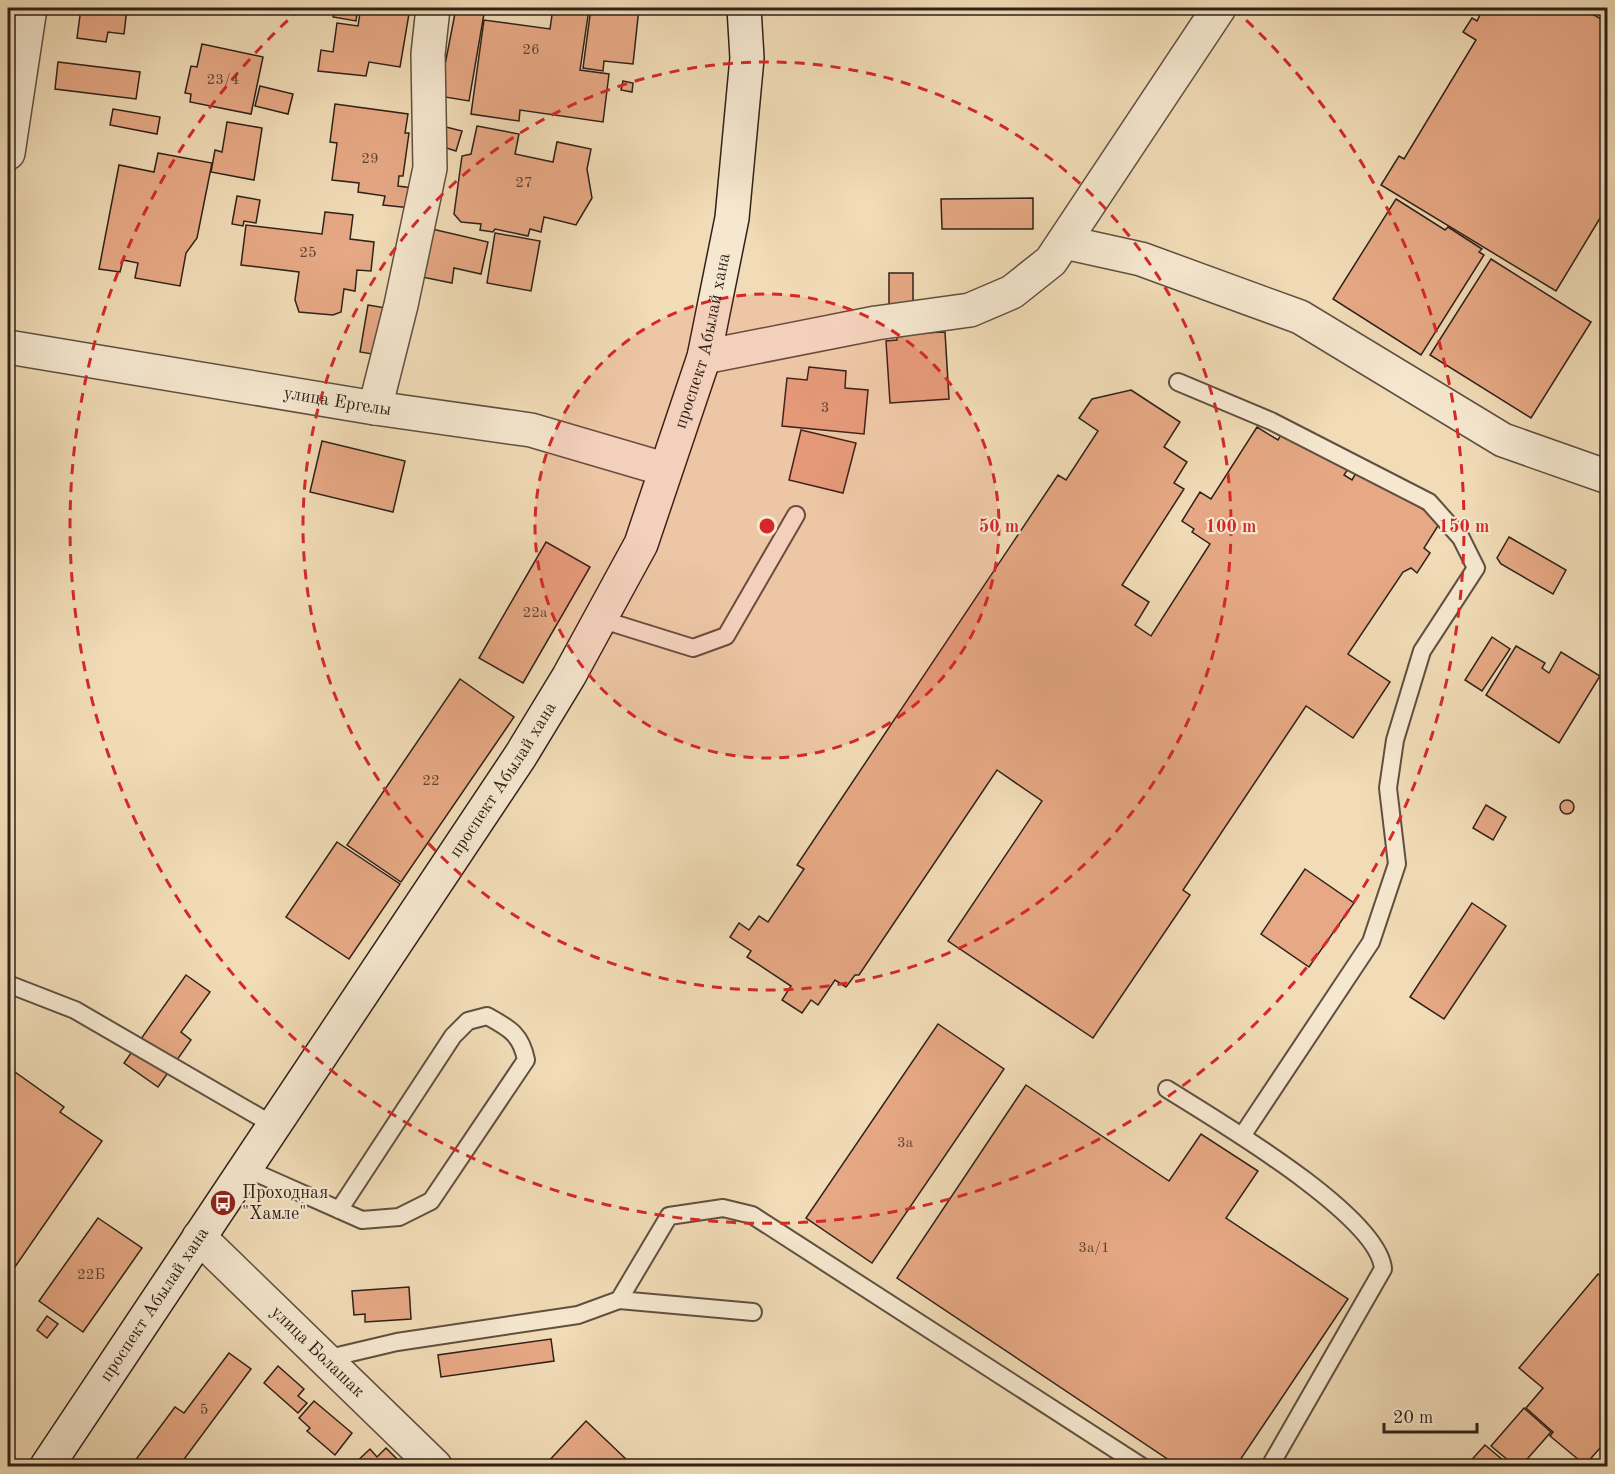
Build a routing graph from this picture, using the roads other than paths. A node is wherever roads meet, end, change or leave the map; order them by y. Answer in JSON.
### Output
{"nodes":[{"id":1,"x":30,"y":8,"type":"edge"},
{"id":2,"x":434,"y":8,"type":"edge"},
{"id":3,"x":744,"y":8,"type":"edge"},
{"id":4,"x":1219,"y":8,"type":"edge"},
{"id":5,"x":8,"y":153,"type":"edge"},
{"id":6,"x":1064,"y":242,"type":"junction"},
{"id":7,"x":8,"y":347,"type":"edge"},
{"id":8,"x":704,"y":357,"type":"junction"},
{"id":9,"x":1178,"y":382,"type":"dead end"},
{"id":10,"x":375,"y":408,"type":"junction"},
{"id":11,"x":664,"y":469,"type":"junction"},
{"id":12,"x":1608,"y":477,"type":"edge"},
{"id":13,"x":796,"y":515,"type":"dead end"},
{"id":14,"x":600,"y":619,"type":"junction"},
{"id":15,"x":8,"y":984,"type":"edge"},
{"id":16,"x":1167,"y":1089,"type":"dead end"},
{"id":17,"x":275,"y":1126,"type":"junction"},
{"id":18,"x":1242,"y":1136,"type":"junction"},
{"id":19,"x":247,"y":1169,"type":"junction"},
{"id":20,"x":339,"y":1210,"type":"junction"},
{"id":21,"x":199,"y":1237,"type":"junction"},
{"id":22,"x":619,"y":1300,"type":"junction"},
{"id":23,"x":753,"y":1312,"type":"dead end"},
{"id":24,"x":326,"y":1359,"type":"junction"},
{"id":25,"x":47,"y":1467,"type":"edge"},
{"id":26,"x":435,"y":1467,"type":"edge"},
{"id":27,"x":1141,"y":1467,"type":"edge"},
{"id":28,"x":1270,"y":1467,"type":"edge"}],
"edges":[{"from":1,"to":5,"type":"street"},
{"from":2,"to":10,"type":"street"},
{"from":3,"to":8,"type":"street","name":"проспект Абылай хана"},
{"from":4,"to":6,"type":"street"},
{"from":6,"to":8,"type":"street"},
{"from":6,"to":12,"type":"street"},
{"from":7,"to":10,"type":"street","name":"улица Ергелы"},
{"from":8,"to":11,"type":"street","name":"проспект Абылай хана"},
{"from":9,"to":18,"type":"lane"},
{"from":10,"to":11,"type":"street","name":"улица Ергелы"},
{"from":11,"to":14,"type":"street","name":"проспект Абылай хана"},
{"from":13,"to":14,"type":"lane"},
{"from":14,"to":17,"type":"street","name":"проспект Абылай хана"},
{"from":15,"to":17,"type":"lane"},
{"from":16,"to":18,"type":"lane"},
{"from":17,"to":19,"type":"street","name":"проспект Абылай хана"},
{"from":18,"to":28,"type":"lane"},
{"from":19,"to":20,"type":"lane"},
{"from":19,"to":21,"type":"street","name":"проспект Абылай хана"},
{"from":20,"to":20,"type":"lane"},
{"from":21,"to":24,"type":"street","name":"улица Болашак"},
{"from":21,"to":25,"type":"street","name":"проспект Абылай хана"},
{"from":22,"to":23,"type":"lane"},
{"from":22,"to":24,"type":"lane"},
{"from":22,"to":27,"type":"lane"},
{"from":24,"to":26,"type":"street","name":"улица Болашак"}]}
